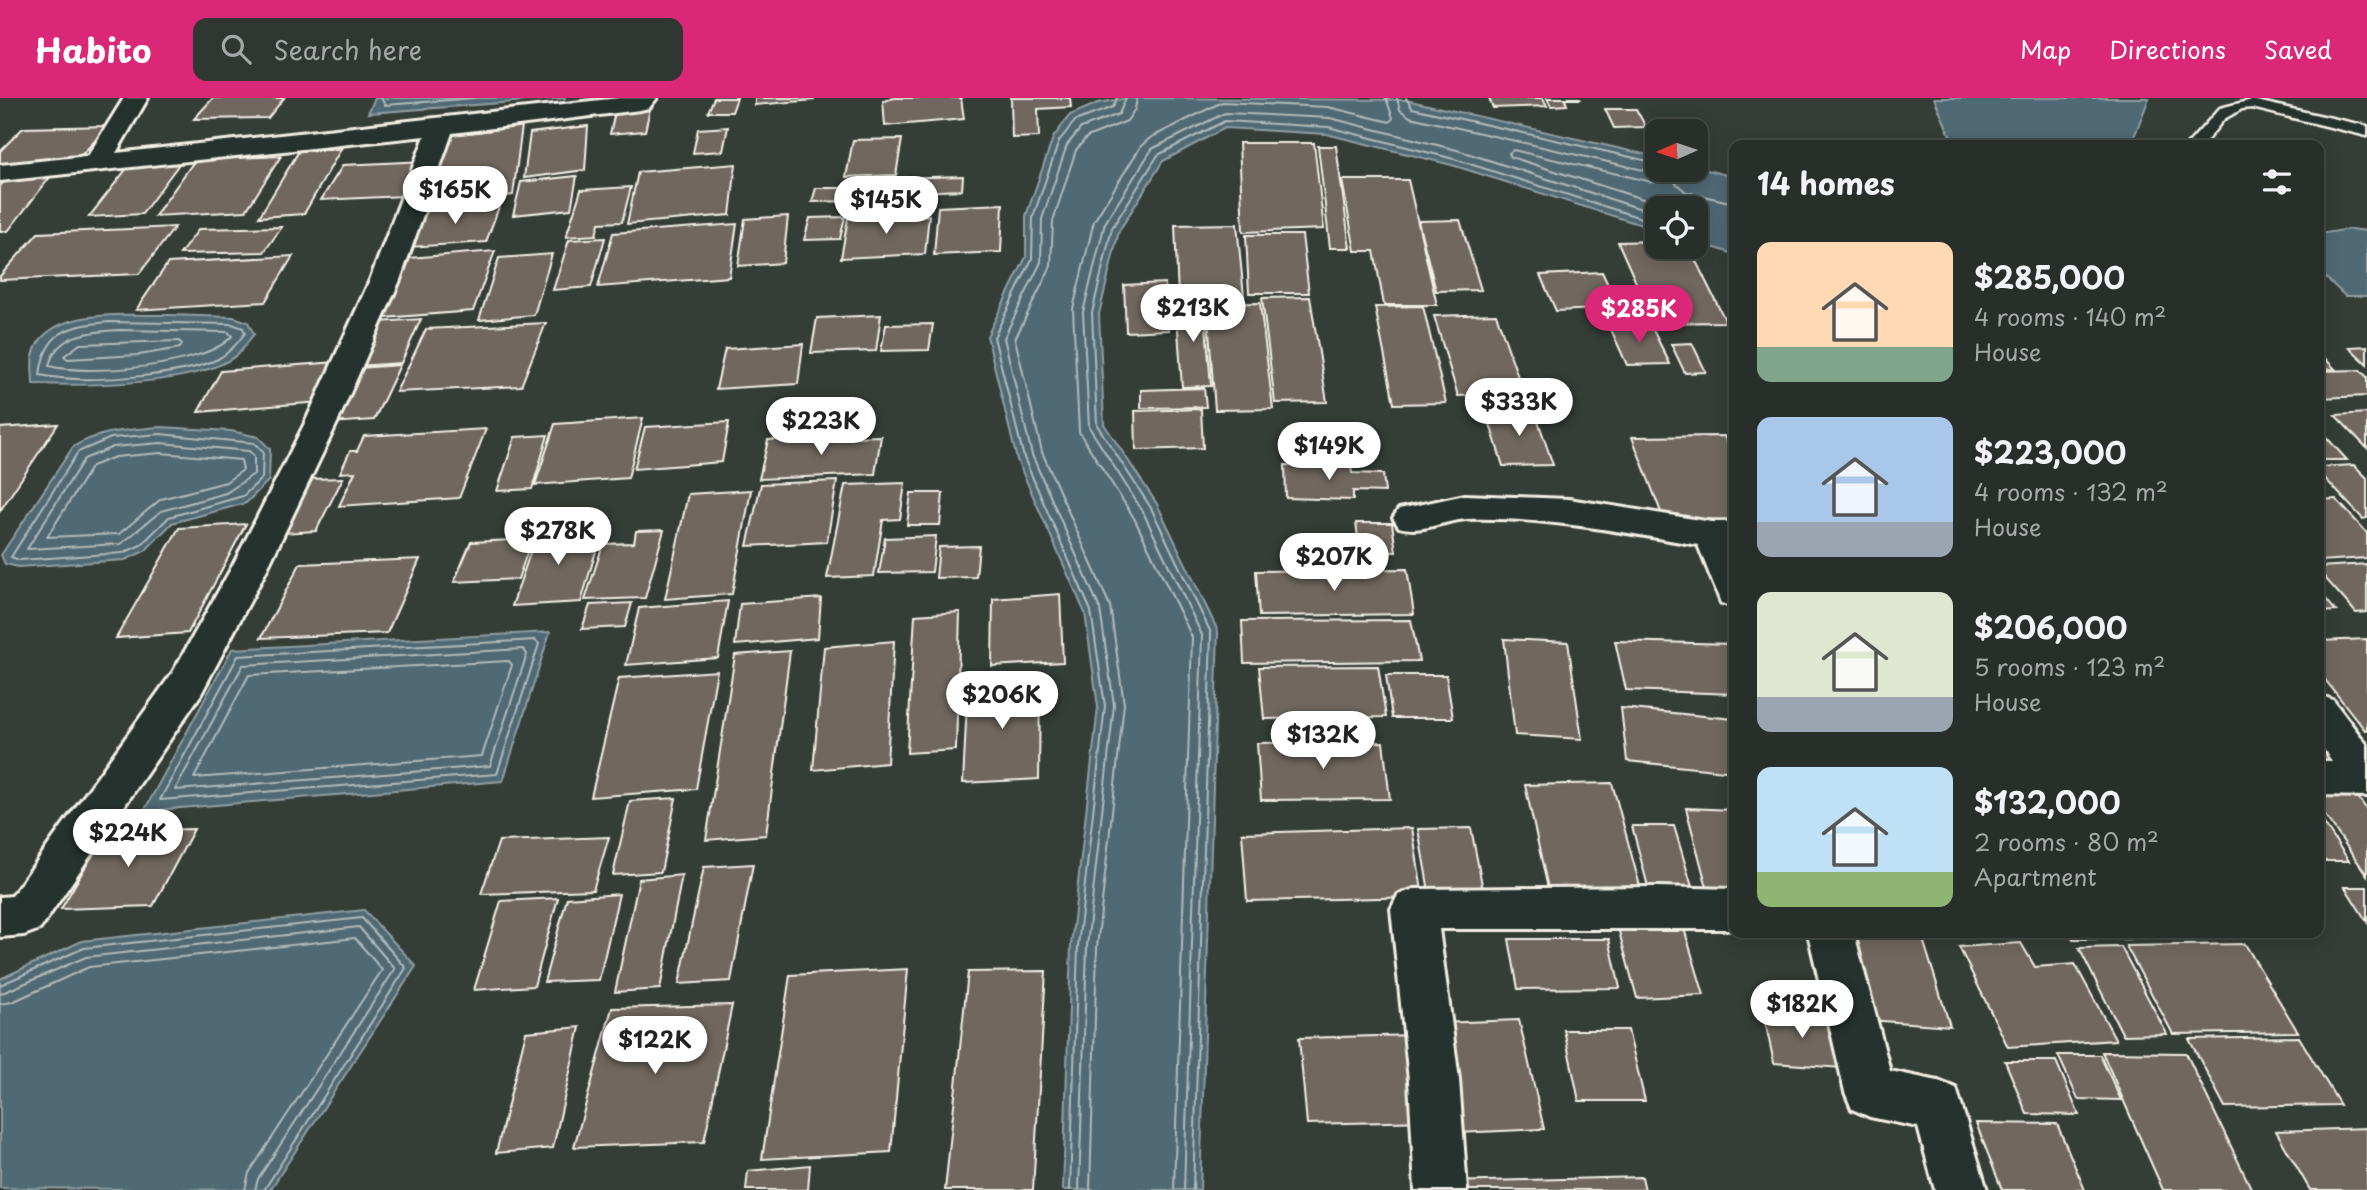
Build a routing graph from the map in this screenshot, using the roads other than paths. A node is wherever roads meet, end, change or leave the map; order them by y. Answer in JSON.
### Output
{"nodes":[{"id":1,"x":136,"y":98,"type":"edge"},
{"id":2,"x":645,"y":98,"type":"edge"},
{"id":3,"x":441,"y":127,"type":"junction"},
{"id":4,"x":2367,"y":131,"type":"edge"},
{"id":5,"x":2199,"y":140,"type":"edge"},
{"id":6,"x":97,"y":163,"type":"junction"},
{"id":7,"x":0,"y":173,"type":"edge"},
{"id":8,"x":1411,"y":518,"type":"dead end"},
{"id":9,"x":1723,"y":535,"type":"edge"},
{"id":10,"x":1729,"y":567,"type":"edge"},
{"id":11,"x":2324,"y":717,"type":"edge"},
{"id":12,"x":2364,"y":767,"type":"edge"},
{"id":13,"x":2324,"y":777,"type":"edge"},
{"id":14,"x":1729,"y":909,"type":"edge"},
{"id":15,"x":8,"y":924,"type":"edge"},
{"id":16,"x":1832,"y":938,"type":"edge"},
{"id":17,"x":1441,"y":1190,"type":"edge"},
{"id":18,"x":1961,"y":1190,"type":"edge"}],
"edges":[{"from":1,"to":6,"type":"street"},
{"from":2,"to":3,"type":"street"},
{"from":3,"to":6,"type":"street"},
{"from":3,"to":15,"type":"street"},
{"from":4,"to":5,"type":"lane"},
{"from":6,"to":7,"type":"street"},
{"from":8,"to":9,"type":"street"},
{"from":9,"to":10,"type":"street"},
{"from":11,"to":12,"type":"street"},
{"from":12,"to":13,"type":"street"},
{"from":14,"to":17,"type":"street"},
{"from":16,"to":18,"type":"street"}]}
